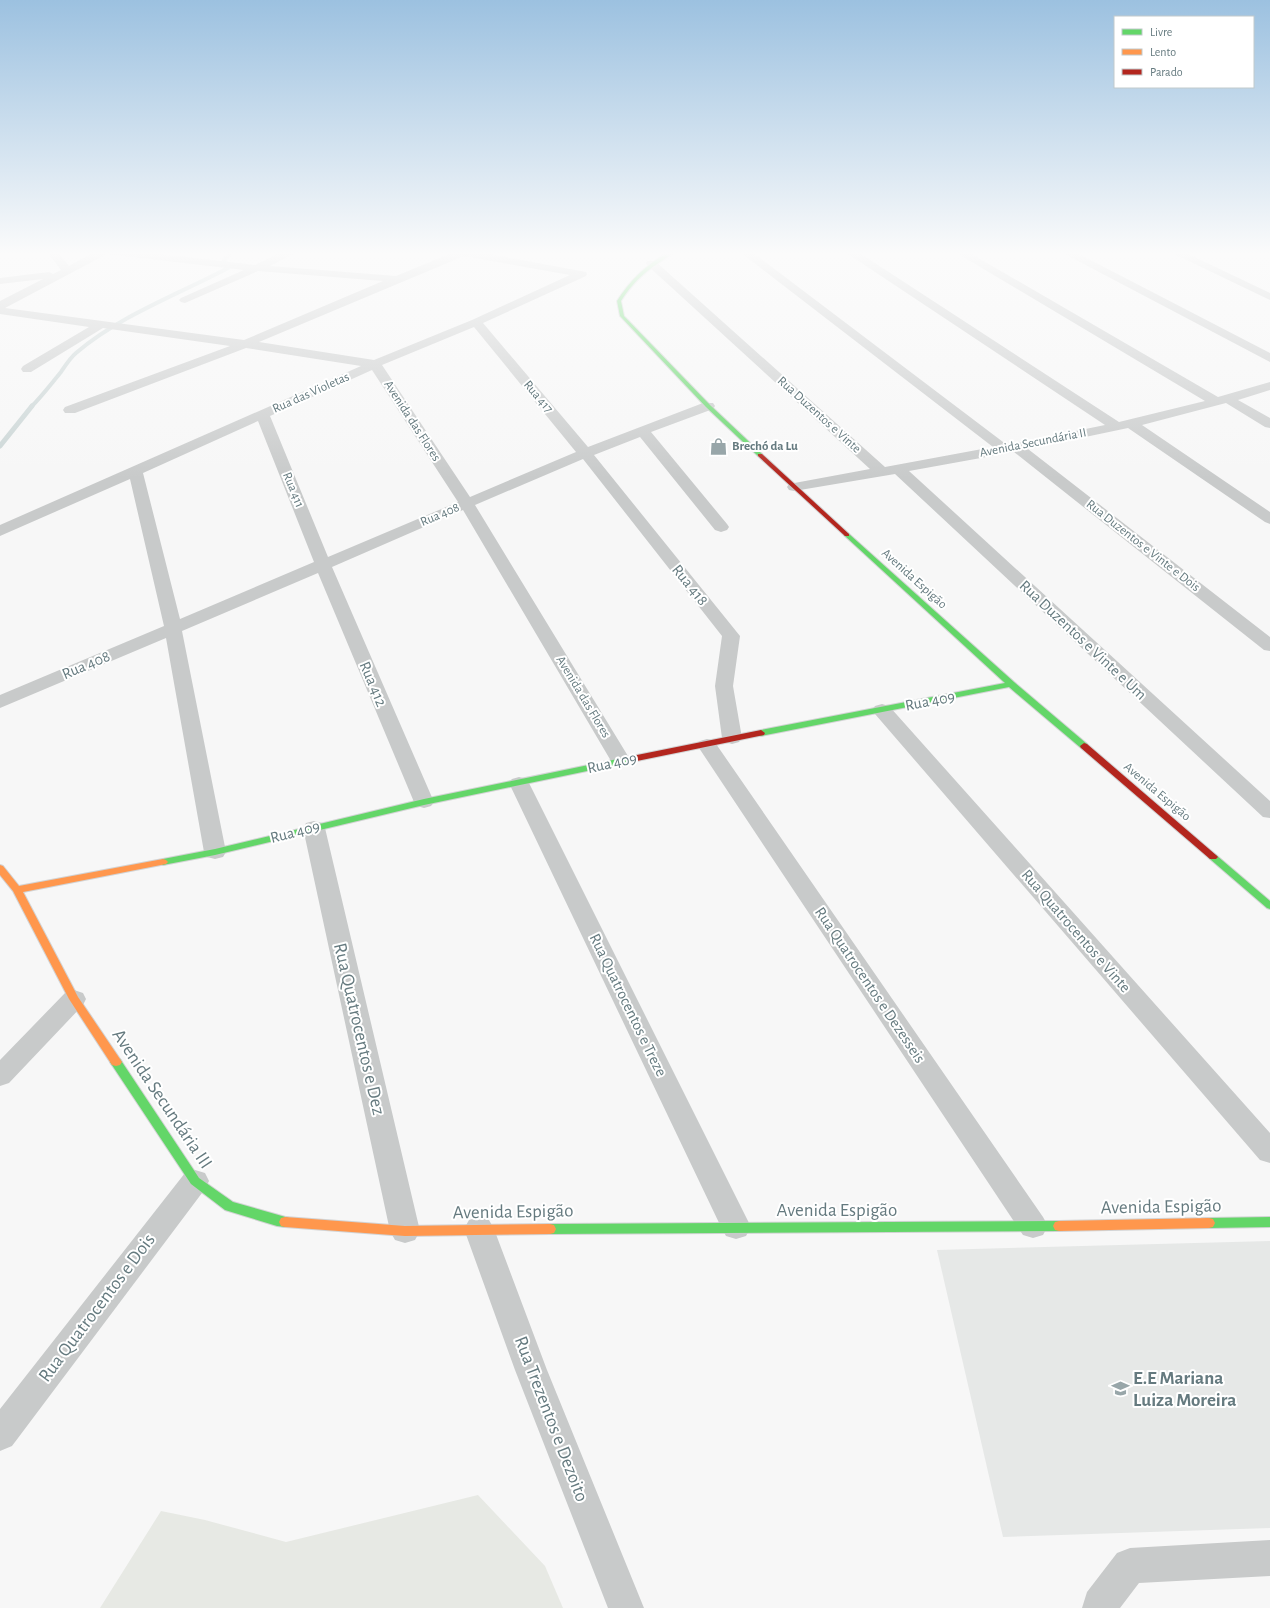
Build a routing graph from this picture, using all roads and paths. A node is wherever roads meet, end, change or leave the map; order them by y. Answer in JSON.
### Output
{"nodes":[{"id":1,"x":97,"y":327,"type":"edge"},
{"id":2,"x":124,"y":327,"type":"edge"},
{"id":3,"x":285,"y":327,"type":"edge"},
{"id":4,"x":464,"y":327,"type":"edge"},
{"id":5,"x":480,"y":327,"type":"edge"},
{"id":6,"x":633,"y":327,"type":"edge"},
{"id":7,"x":725,"y":327,"type":"edge"},
{"id":8,"x":846,"y":327,"type":"edge"},
{"id":9,"x":969,"y":327,"type":"edge"},
{"id":10,"x":1092,"y":327,"type":"edge"},
{"id":11,"x":1210,"y":327,"type":"edge"},
{"id":12,"x":245,"y":344,"type":"junction"},
{"id":13,"x":1270,"y":358,"type":"edge"},
{"id":14,"x":375,"y":364,"type":"junction"},
{"id":15,"x":27,"y":369,"type":"dead end"},
{"id":16,"x":1270,"y":386,"type":"edge"},
{"id":17,"x":1222,"y":401,"type":"junction"},
{"id":18,"x":708,"y":406,"type":"junction"},
{"id":19,"x":70,"y":410,"type":"dead end"},
{"id":20,"x":262,"y":414,"type":"junction"},
{"id":21,"x":1270,"y":424,"type":"edge"},
{"id":22,"x":1124,"y":425,"type":"junction"},
{"id":23,"x":643,"y":431,"type":"junction"},
{"id":24,"x":1010,"y":448,"type":"junction"},
{"id":25,"x":585,"y":453,"type":"junction"},
{"id":26,"x":889,"y":470,"type":"junction"},
{"id":27,"x":134,"y":471,"type":"junction"},
{"id":28,"x":794,"y":487,"type":"junction"},
{"id":29,"x":467,"y":504,"type":"junction"},
{"id":30,"x":1270,"y":519,"type":"edge"},
{"id":31,"x":721,"y":527,"type":"dead end"},
{"id":32,"x":0,"y":531,"type":"edge"},
{"id":33,"x":323,"y":565,"type":"junction"},
{"id":34,"x":173,"y":628,"type":"junction"},
{"id":35,"x":1270,"y":646,"type":"edge"},
{"id":36,"x":1011,"y":684,"type":"junction"},
{"id":37,"x":0,"y":702,"type":"edge"},
{"id":38,"x":882,"y":710,"type":"junction"},
{"id":39,"x":732,"y":738,"type":"junction"},
{"id":40,"x":707,"y":745,"type":"junction"},
{"id":41,"x":621,"y":761,"type":"junction"},
{"id":42,"x":519,"y":783,"type":"junction"},
{"id":43,"x":424,"y":802,"type":"junction"},
{"id":44,"x":1270,"y":812,"type":"edge"},
{"id":45,"x":314,"y":828,"type":"junction"},
{"id":46,"x":215,"y":852,"type":"junction"},
{"id":47,"x":0,"y":868,"type":"edge"},
{"id":48,"x":17,"y":890,"type":"junction"},
{"id":49,"x":1270,"y":906,"type":"edge"},
{"id":50,"x":74,"y":998,"type":"junction"},
{"id":51,"x":0,"y":1076,"type":"edge"},
{"id":52,"x":1270,"y":1152,"type":"edge"},
{"id":53,"x":195,"y":1181,"type":"junction"},
{"id":54,"x":1270,"y":1222,"type":"edge"},
{"id":55,"x":1033,"y":1226,"type":"junction"},
{"id":56,"x":736,"y":1227,"type":"junction"},
{"id":57,"x":479,"y":1229,"type":"junction"},
{"id":58,"x":404,"y":1231,"type":"junction"},
{"id":59,"x":0,"y":1435,"type":"edge"},
{"id":60,"x":1270,"y":1558,"type":"edge"},
{"id":61,"x":626,"y":1608,"type":"edge"},
{"id":62,"x":1100,"y":1608,"type":"edge"}],
"edges":[{"from":1,"to":15,"type":"street"},
{"from":2,"to":12,"type":"street","name":"Avenida das Flores"},
{"from":3,"to":12,"type":"street"},
{"from":4,"to":14,"type":"street","name":"Rua das Violetas"},
{"from":5,"to":25,"type":"street","name":"Rua 417"},
{"from":6,"to":18,"type":"street","name":"Avenida Espigão"},
{"from":7,"to":26,"type":"street","name":"Rua Duzentos e Vinte"},
{"from":8,"to":24,"type":"street","name":"Rua Duzentos e Vinte e Dois"},
{"from":9,"to":22,"type":"street"},
{"from":10,"to":17,"type":"street"},
{"from":11,"to":13,"type":"street"},
{"from":12,"to":14,"type":"street","name":"Avenida das Flores"},
{"from":12,"to":19,"type":"street"},
{"from":14,"to":20,"type":"street","name":"Rua das Violetas"},
{"from":14,"to":29,"type":"street","name":"Avenida das Flores"},
{"from":16,"to":17,"type":"street","name":"Avenida Secundária II"},
{"from":17,"to":21,"type":"street"},
{"from":17,"to":22,"type":"street","name":"Avenida Secundária II"},
{"from":18,"to":23,"type":"street","name":"Rua 408"},
{"from":18,"to":28,"type":"street","name":"Avenida Espigão"},
{"from":20,"to":27,"type":"street","name":"Rua das Violetas"},
{"from":20,"to":33,"type":"street","name":"Rua 411"},
{"from":22,"to":24,"type":"street","name":"Avenida Secundária II"},
{"from":22,"to":30,"type":"street"},
{"from":23,"to":25,"type":"street","name":"Rua 408"},
{"from":23,"to":31,"type":"street"},
{"from":24,"to":26,"type":"street","name":"Avenida Secundária II"},
{"from":24,"to":35,"type":"street","name":"Rua Duzentos e Vinte e Dois"},
{"from":25,"to":29,"type":"street","name":"Rua 408"},
{"from":25,"to":39,"type":"street","name":"Rua 418"},
{"from":26,"to":28,"type":"street","name":"Avenida Secundária II"},
{"from":26,"to":44,"type":"street","name":"Rua Duzentos e Vinte e Um"},
{"from":27,"to":32,"type":"street","name":"Rua das Violetas"},
{"from":27,"to":34,"type":"street"},
{"from":28,"to":36,"type":"street","name":"Avenida Espigão"},
{"from":29,"to":33,"type":"street","name":"Rua 408"},
{"from":29,"to":41,"type":"street","name":"Avenida das Flores"},
{"from":33,"to":34,"type":"street","name":"Rua 408"},
{"from":33,"to":43,"type":"street","name":"Rua 412"},
{"from":34,"to":37,"type":"street","name":"Rua 408"},
{"from":34,"to":46,"type":"street"},
{"from":36,"to":38,"type":"street","name":"Rua 409"},
{"from":36,"to":49,"type":"street","name":"Avenida Espigão"},
{"from":38,"to":39,"type":"street","name":"Rua 409"},
{"from":38,"to":52,"type":"street","name":"Rua Quatrocentos e Vinte"},
{"from":39,"to":40,"type":"street","name":"Rua 409"},
{"from":40,"to":41,"type":"street","name":"Rua 409"},
{"from":40,"to":55,"type":"street","name":"Rua Quatrocentos e Dezesseis"},
{"from":41,"to":42,"type":"street","name":"Rua 409"},
{"from":42,"to":43,"type":"street","name":"Rua 409"},
{"from":42,"to":56,"type":"street","name":"Rua Quatrocentos e Treze"},
{"from":43,"to":45,"type":"street","name":"Rua 409"},
{"from":45,"to":46,"type":"street","name":"Rua 409"},
{"from":45,"to":58,"type":"street","name":"Rua Quatrocentos e Dez"},
{"from":46,"to":48,"type":"street","name":"Rua 409"},
{"from":47,"to":48,"type":"street","name":"Avenida Secundária III"},
{"from":48,"to":50,"type":"street","name":"Avenida Secundária III"},
{"from":50,"to":51,"type":"street"},
{"from":50,"to":53,"type":"street","name":"Avenida Secundária III"},
{"from":53,"to":58,"type":"street","name":"Avenida Secundária III"},
{"from":53,"to":59,"type":"street","name":"Rua Quatrocentos e Dois"},
{"from":54,"to":55,"type":"street","name":"Avenida Espigão"},
{"from":55,"to":56,"type":"street","name":"Avenida Espigão"},
{"from":56,"to":57,"type":"street","name":"Avenida Espigão"},
{"from":57,"to":58,"type":"street","name":"Avenida Espigão"},
{"from":57,"to":61,"type":"street","name":"Rua Trezentos e Dezoito"},
{"from":60,"to":62,"type":"street"}]}
